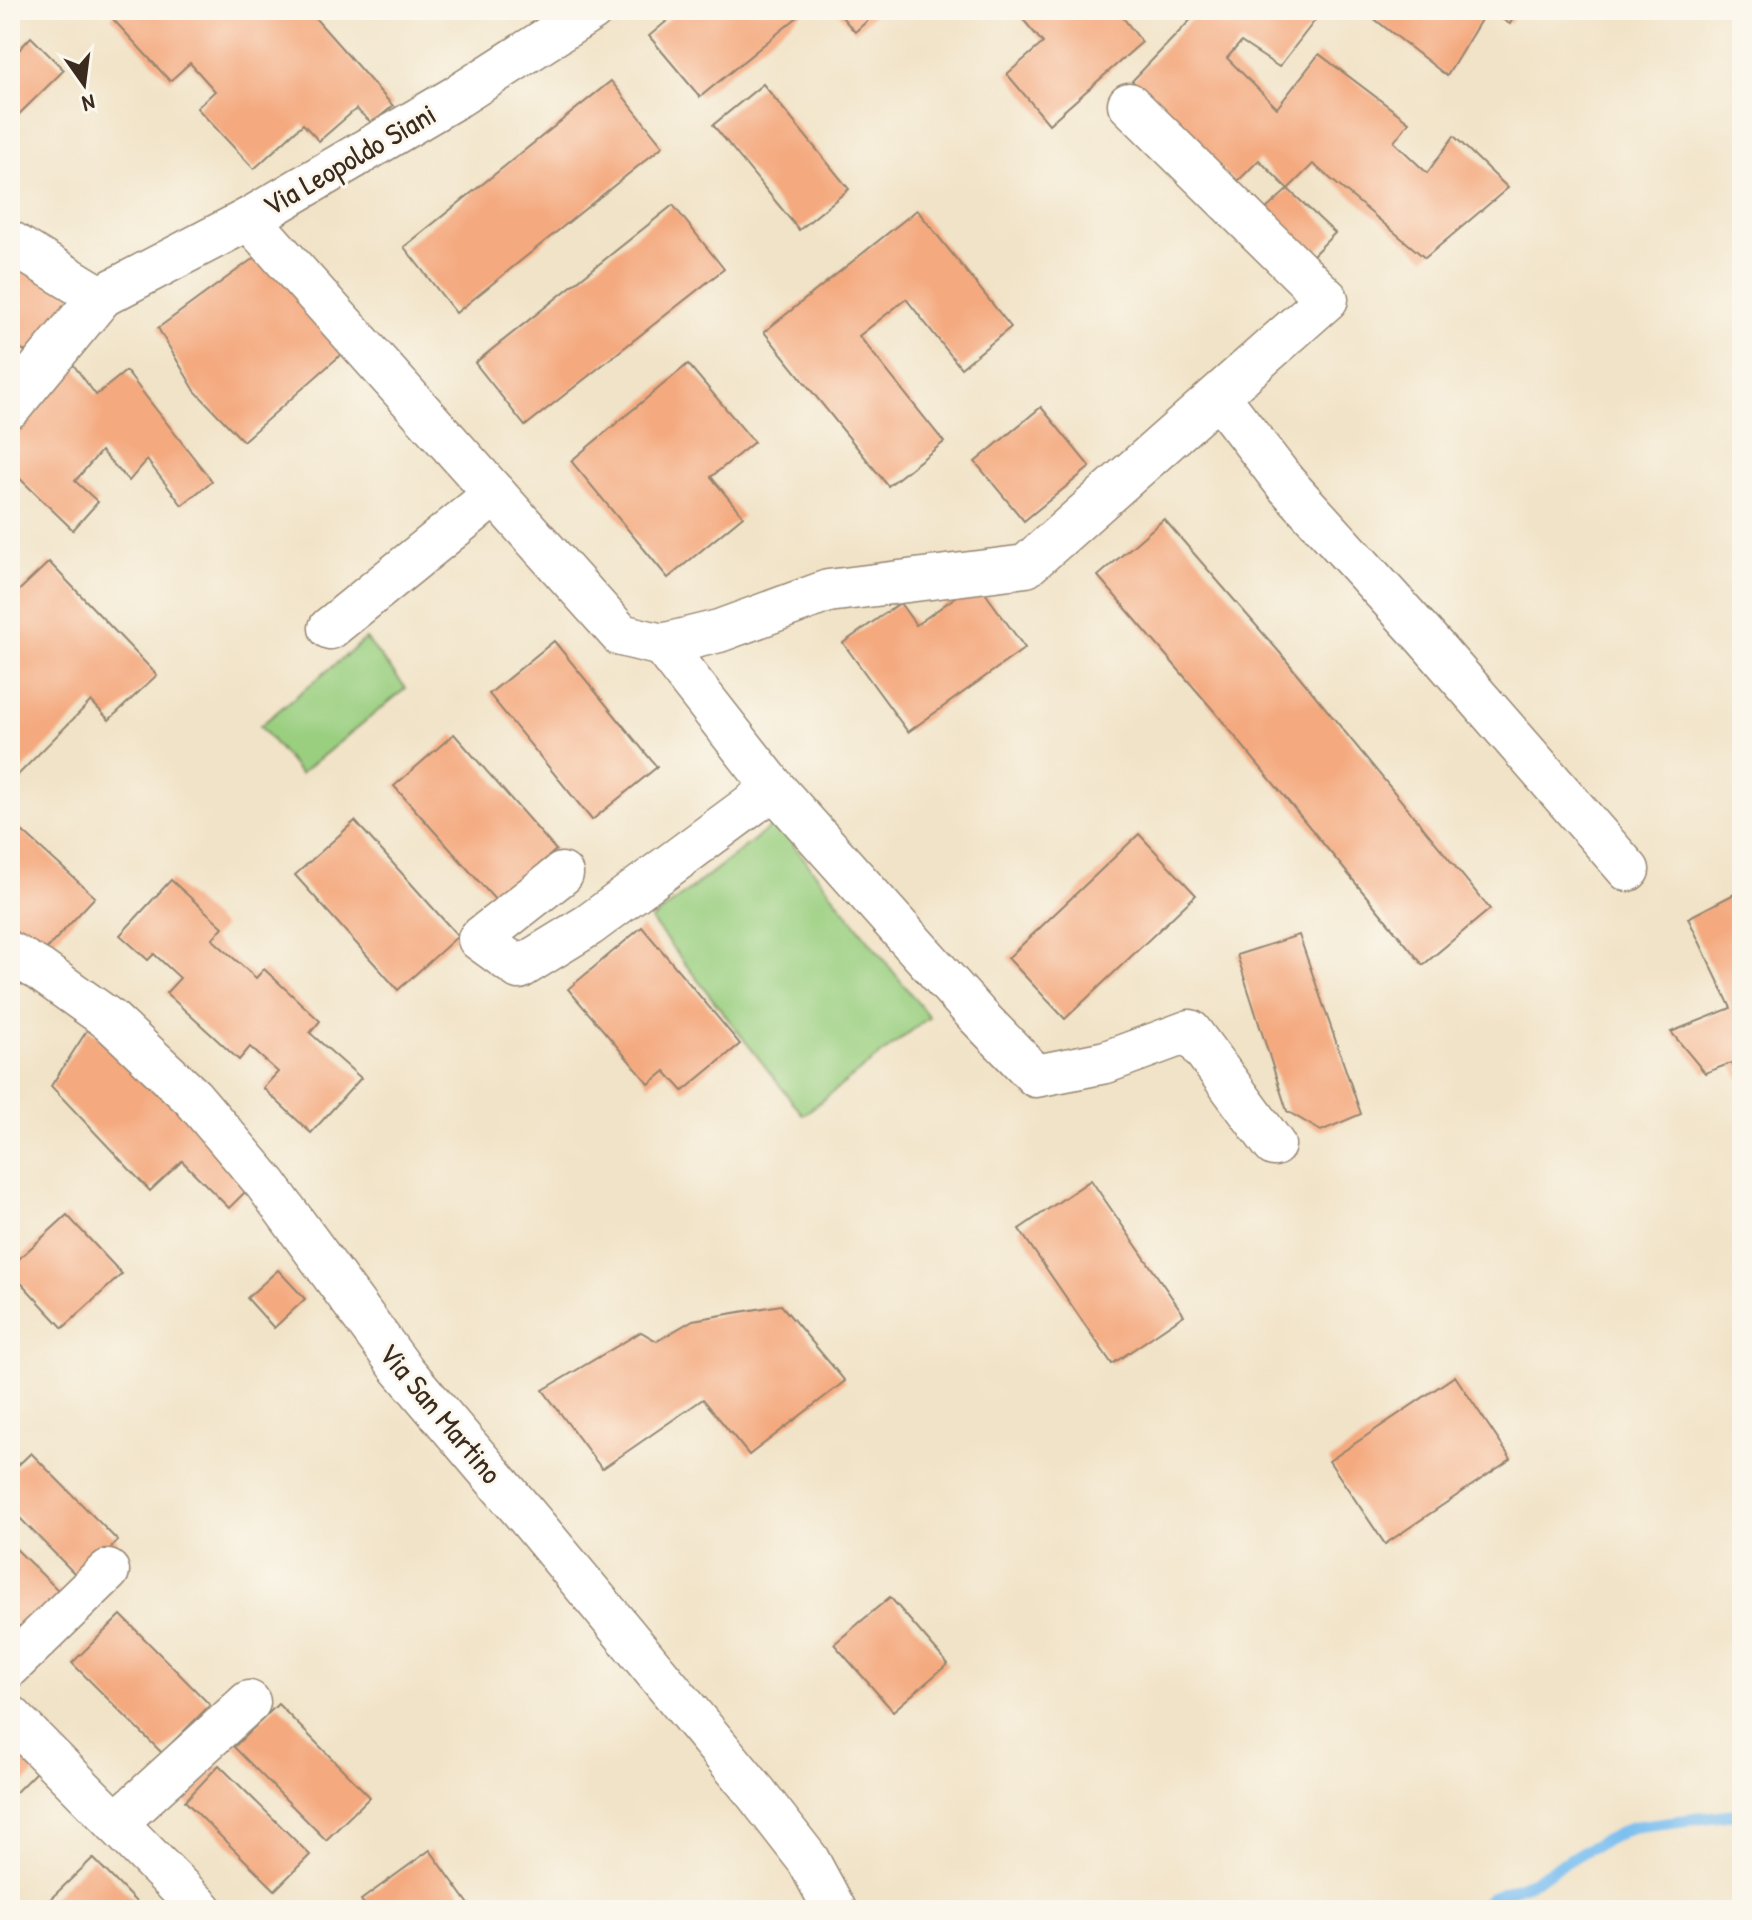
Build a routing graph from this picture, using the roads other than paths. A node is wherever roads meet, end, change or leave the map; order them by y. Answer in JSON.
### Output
{"nodes":[{"id":1,"x":592,"y":10,"type":"edge"},
{"id":2,"x":1129,"y":104,"type":"dead end"},
{"id":3,"x":249,"y":219,"type":"junction"},
{"id":4,"x":10,"y":242,"type":"edge"},
{"id":5,"x":100,"y":297,"type":"junction"},
{"id":6,"x":1219,"y":397,"type":"junction"},
{"id":7,"x":10,"y":406,"type":"edge"},
{"id":8,"x":495,"y":494,"type":"junction"},
{"id":9,"x":330,"y":628,"type":"dead end"},
{"id":10,"x":662,"y":645,"type":"junction"},
{"id":11,"x":774,"y":788,"type":"junction"},
{"id":12,"x":1628,"y":870,"type":"dead end"},
{"id":13,"x":562,"y":874,"type":"dead end"},
{"id":14,"x":10,"y":953,"type":"edge"},
{"id":15,"x":1274,"y":1145,"type":"dead end"},
{"id":16,"x":108,"y":1571,"type":"dead end"},
{"id":17,"x":10,"y":1666,"type":"edge"},
{"id":18,"x":249,"y":1702,"type":"dead end"},
{"id":19,"x":10,"y":1716,"type":"edge"},
{"id":20,"x":116,"y":1823,"type":"junction"},
{"id":21,"x":202,"y":1910,"type":"edge"},
{"id":22,"x":835,"y":1910,"type":"edge"}],
"edges":[{"from":1,"to":3,"type":"street","name":"Via Leopoldo Siani"},
{"from":2,"to":6,"type":"street"},
{"from":3,"to":5,"type":"street","name":"Via Leopoldo Siani"},
{"from":3,"to":8,"type":"street"},
{"from":4,"to":5,"type":"street"},
{"from":5,"to":7,"type":"street"},
{"from":6,"to":10,"type":"street"},
{"from":6,"to":12,"type":"street"},
{"from":8,"to":9,"type":"street"},
{"from":8,"to":10,"type":"street"},
{"from":10,"to":11,"type":"street"},
{"from":11,"to":13,"type":"street"},
{"from":11,"to":15,"type":"street"},
{"from":14,"to":22,"type":"street","name":"Via San Martino"},
{"from":16,"to":17,"type":"street"},
{"from":18,"to":20,"type":"street"},
{"from":19,"to":20,"type":"street"},
{"from":20,"to":21,"type":"street"}]}
